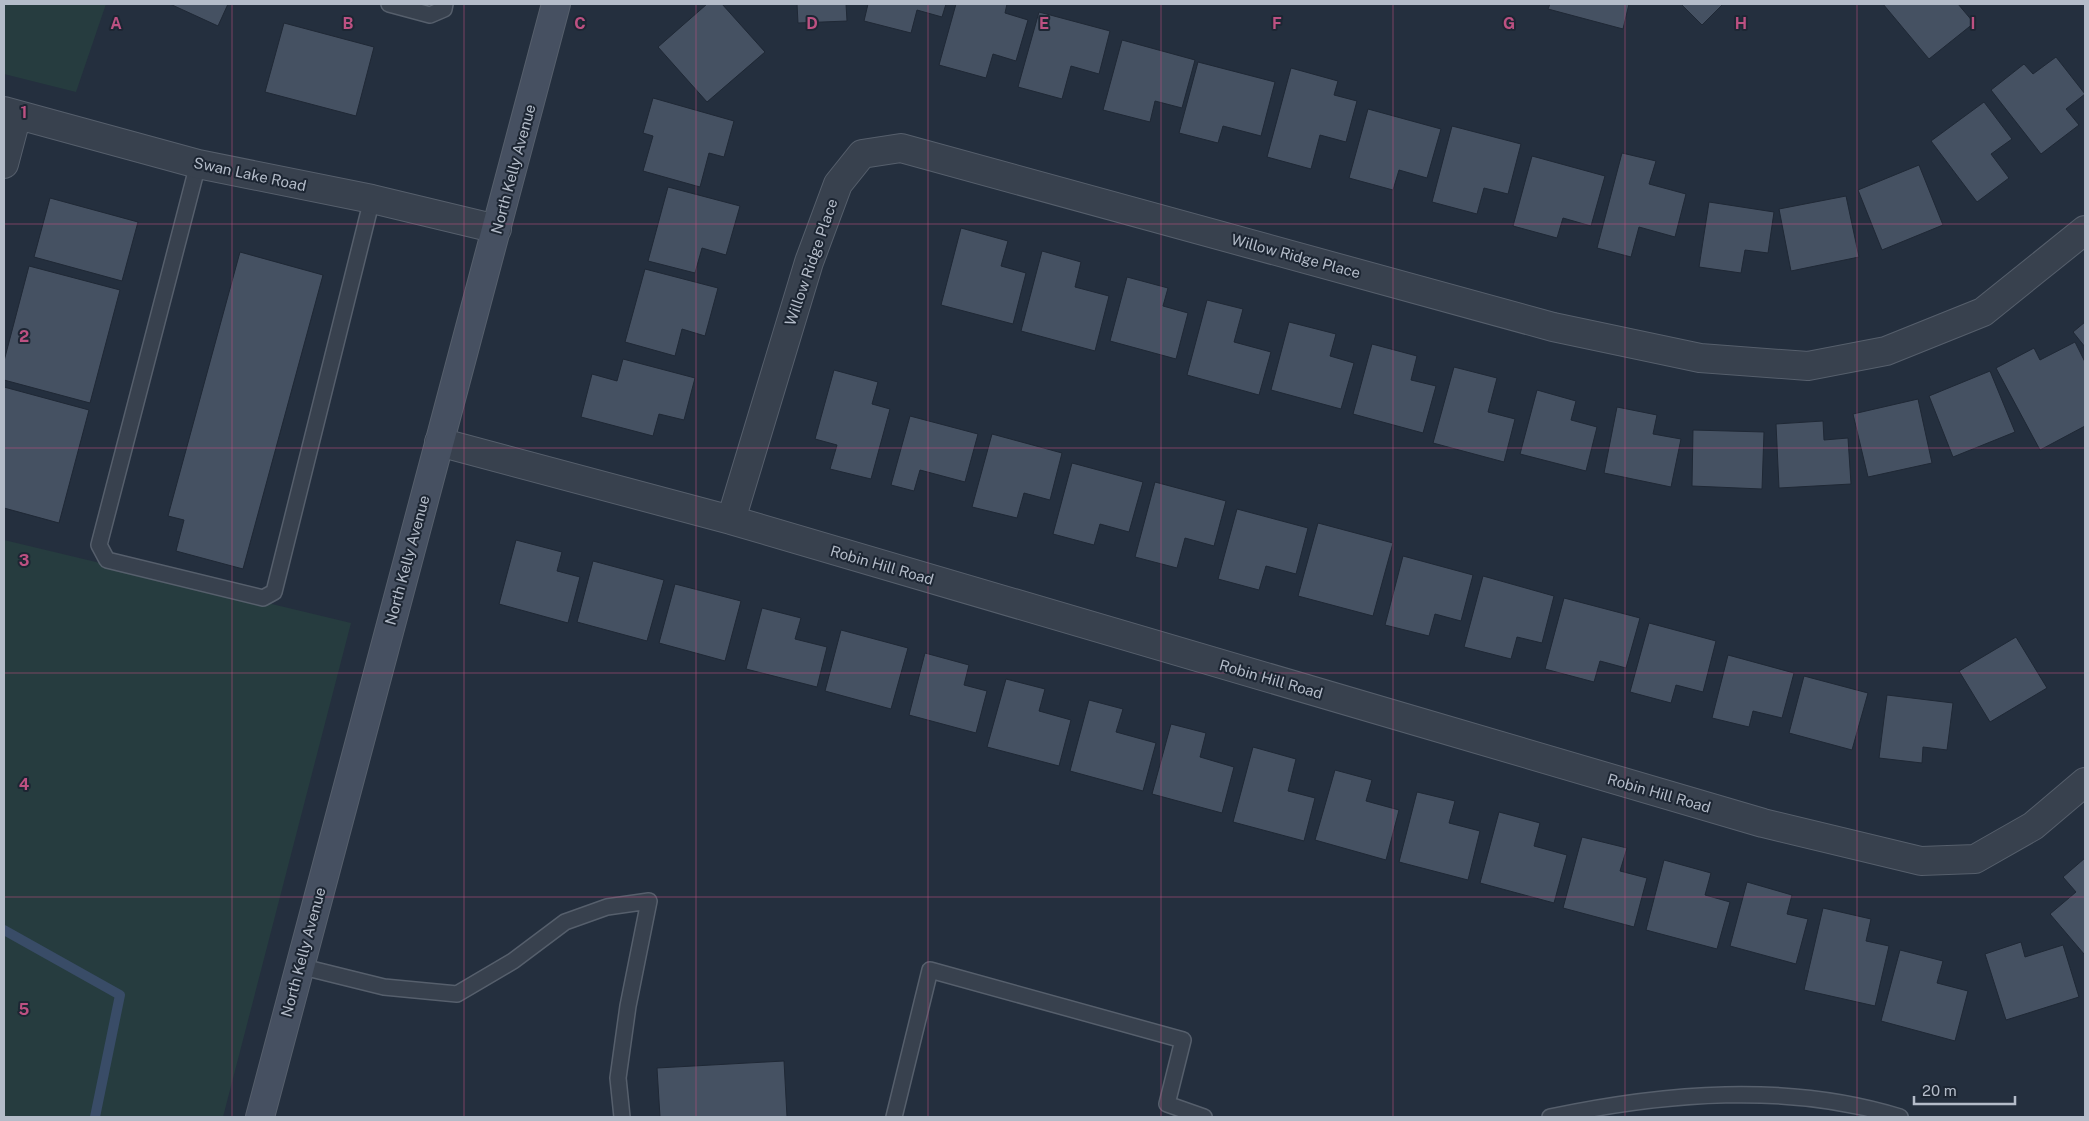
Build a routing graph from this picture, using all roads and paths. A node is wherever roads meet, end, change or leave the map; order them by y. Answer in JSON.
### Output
{"nodes":[{"id":1,"x":389,"y":4,"type":"edge"},
{"id":2,"x":445,"y":4,"type":"edge"},
{"id":3,"x":556,"y":4,"type":"edge"},
{"id":4,"x":10,"y":113,"type":"edge"},
{"id":5,"x":4,"y":164,"type":"edge"},
{"id":6,"x":198,"y":164,"type":"junction"},
{"id":7,"x":372,"y":199,"type":"junction"},
{"id":8,"x":497,"y":229,"type":"junction"},
{"id":9,"x":2085,"y":230,"type":"edge"},
{"id":10,"x":440,"y":442,"type":"junction"},
{"id":11,"x":731,"y":520,"type":"junction"},
{"id":12,"x":2085,"y":782,"type":"edge"},
{"id":13,"x":299,"y":966,"type":"junction"},
{"id":14,"x":260,"y":1117,"type":"edge"},
{"id":15,"x":622,"y":1117,"type":"edge"},
{"id":16,"x":894,"y":1117,"type":"edge"},
{"id":17,"x":1204,"y":1117,"type":"edge"},
{"id":18,"x":1550,"y":1117,"type":"edge"},
{"id":19,"x":1900,"y":1117,"type":"edge"}],
"edges":[{"from":1,"to":2,"type":"lane"},
{"from":3,"to":8,"type":"main road","name":"North Kelly Avenue"},
{"from":4,"to":5,"type":"street"},
{"from":4,"to":6,"type":"street","name":"Swan Lake Road"},
{"from":6,"to":7,"type":"street","name":"Swan Lake Road"},
{"from":6,"to":7,"type":"lane"},
{"from":7,"to":8,"type":"street","name":"Swan Lake Road"},
{"from":8,"to":10,"type":"main road","name":"North Kelly Avenue"},
{"from":9,"to":11,"type":"street","name":"Willow Ridge Place"},
{"from":10,"to":11,"type":"street","name":"Robin Hill Road"},
{"from":10,"to":13,"type":"main road","name":"North Kelly Avenue"},
{"from":11,"to":12,"type":"street","name":"Robin Hill Road"},
{"from":13,"to":14,"type":"main road","name":"North Kelly Avenue"},
{"from":13,"to":15,"type":"lane"},
{"from":16,"to":17,"type":"lane"},
{"from":18,"to":19,"type":"lane"}]}
